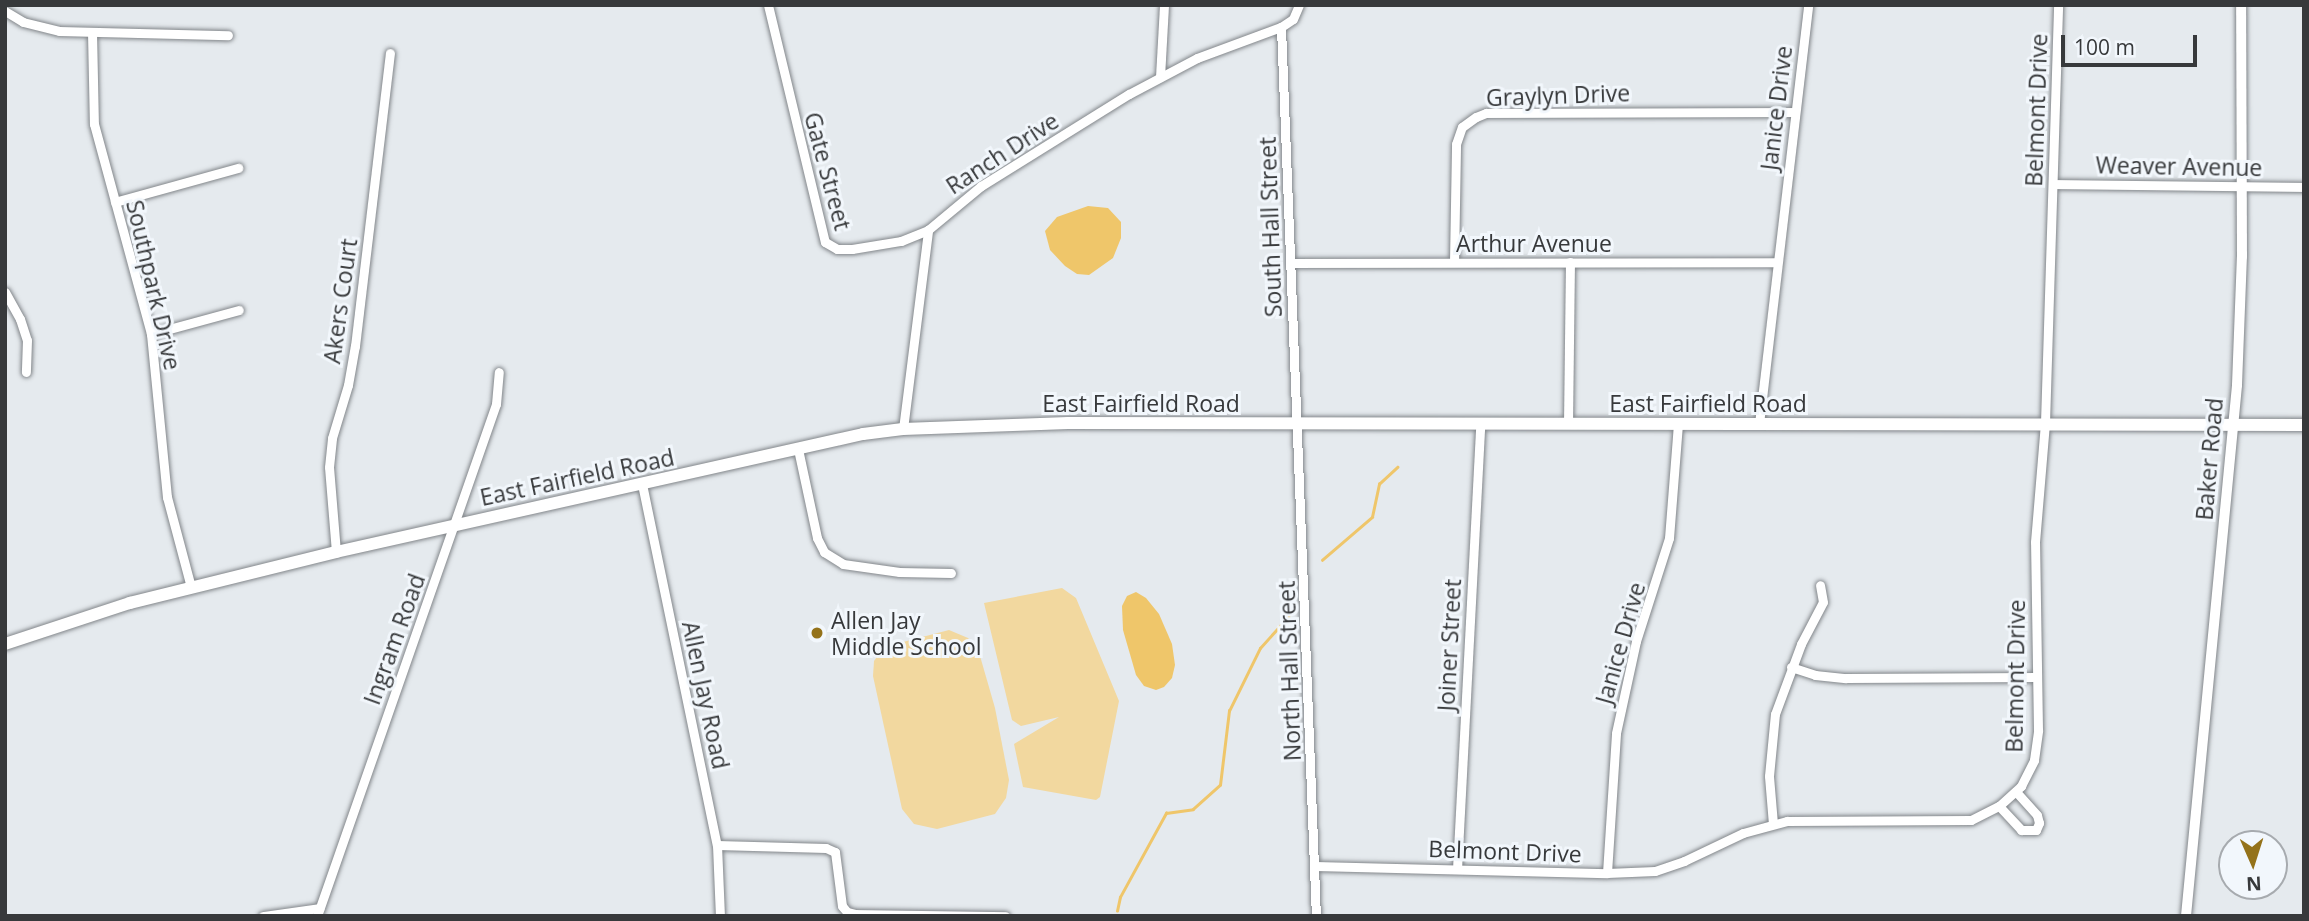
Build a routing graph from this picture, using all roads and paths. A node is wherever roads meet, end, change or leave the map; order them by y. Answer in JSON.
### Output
{"nodes":[{"id":1,"x":768,"y":5,"type":"edge"},
{"id":2,"x":1164,"y":5,"type":"edge"},
{"id":3,"x":1299,"y":5,"type":"edge"},
{"id":4,"x":1808,"y":5,"type":"edge"},
{"id":5,"x":2058,"y":5,"type":"edge"},
{"id":6,"x":2241,"y":5,"type":"edge"},
{"id":7,"x":5,"y":11,"type":"edge"},
{"id":8,"x":1281,"y":27,"type":"junction"},
{"id":9,"x":92,"y":32,"type":"junction"},
{"id":10,"x":228,"y":35,"type":"dead end"},
{"id":11,"x":390,"y":54,"type":"dead end"},
{"id":12,"x":1160,"y":77,"type":"junction"},
{"id":13,"x":1795,"y":111,"type":"junction"},
{"id":14,"x":238,"y":168,"type":"dead end"},
{"id":15,"x":2054,"y":184,"type":"junction"},
{"id":16,"x":2242,"y":185,"type":"junction"},
{"id":17,"x":2304,"y":187,"type":"edge"},
{"id":18,"x":115,"y":202,"type":"junction"},
{"id":19,"x":928,"y":230,"type":"junction"},
{"id":20,"x":1454,"y":262,"type":"junction"},
{"id":21,"x":1570,"y":262,"type":"junction"},
{"id":22,"x":1776,"y":262,"type":"junction"},
{"id":23,"x":1291,"y":263,"type":"junction"},
{"id":24,"x":5,"y":292,"type":"edge"},
{"id":25,"x":239,"y":310,"type":"dead end"},
{"id":26,"x":151,"y":334,"type":"junction"},
{"id":27,"x":26,"y":372,"type":"dead end"},
{"id":28,"x":499,"y":372,"type":"dead end"},
{"id":29,"x":2234,"y":422,"type":"junction"},
{"id":30,"x":2045,"y":423,"type":"junction"},
{"id":31,"x":1479,"y":424,"type":"junction"},
{"id":32,"x":1568,"y":424,"type":"junction"},
{"id":33,"x":1678,"y":424,"type":"junction"},
{"id":34,"x":1759,"y":424,"type":"junction"},
{"id":35,"x":1295,"y":425,"type":"junction"},
{"id":36,"x":2304,"y":425,"type":"edge"},
{"id":37,"x":903,"y":429,"type":"junction"},
{"id":38,"x":798,"y":449,"type":"junction"},
{"id":39,"x":642,"y":484,"type":"junction"},
{"id":40,"x":455,"y":525,"type":"junction"},
{"id":41,"x":336,"y":552,"type":"junction"},
{"id":42,"x":951,"y":573,"type":"dead end"},
{"id":43,"x":1820,"y":584,"type":"dead end"},
{"id":44,"x":191,"y":587,"type":"junction"},
{"id":45,"x":5,"y":645,"type":"edge"},
{"id":46,"x":1791,"y":667,"type":"junction"},
{"id":47,"x":2037,"y":677,"type":"junction"},
{"id":48,"x":2016,"y":792,"type":"junction"},
{"id":49,"x":1999,"y":806,"type":"junction"},
{"id":50,"x":1773,"y":824,"type":"junction"},
{"id":51,"x":718,"y":845,"type":"junction"},
{"id":52,"x":1315,"y":866,"type":"junction"},
{"id":53,"x":1457,"y":869,"type":"junction"},
{"id":54,"x":1607,"y":873,"type":"junction"},
{"id":55,"x":318,"y":912,"type":"edge"},
{"id":56,"x":264,"y":916,"type":"edge"},
{"id":57,"x":720,"y":916,"type":"edge"},
{"id":58,"x":1005,"y":916,"type":"edge"},
{"id":59,"x":1316,"y":916,"type":"edge"},
{"id":60,"x":2186,"y":916,"type":"edge"}],
"edges":[{"from":1,"to":19,"type":"street","name":"Gate Street"},
{"from":2,"to":12,"type":"street"},
{"from":3,"to":8,"type":"street"},
{"from":4,"to":13,"type":"street","name":"Janice Drive"},
{"from":5,"to":15,"type":"street","name":"Belmont Drive"},
{"from":6,"to":16,"type":"street","name":"Baker Road"},
{"from":7,"to":9,"type":"street"},
{"from":8,"to":12,"type":"street","name":"Ranch Drive"},
{"from":8,"to":23,"type":"street","name":"South Hall Street"},
{"from":9,"to":10,"type":"street"},
{"from":9,"to":18,"type":"street","name":"Southpark Drive"},
{"from":11,"to":41,"type":"street","name":"Akers Court"},
{"from":12,"to":19,"type":"street","name":"Ranch Drive"},
{"from":13,"to":20,"type":"street","name":"Graylyn Drive"},
{"from":13,"to":22,"type":"street","name":"Janice Drive"},
{"from":14,"to":18,"type":"street"},
{"from":15,"to":16,"type":"street","name":"Weaver Avenue"},
{"from":15,"to":30,"type":"street","name":"Belmont Drive"},
{"from":16,"to":17,"type":"street","name":"Weaver Avenue"},
{"from":16,"to":29,"type":"street","name":"Baker Road"},
{"from":18,"to":26,"type":"street","name":"Southpark Drive"},
{"from":19,"to":37,"type":"street"},
{"from":20,"to":21,"type":"street","name":"Arthur Avenue"},
{"from":20,"to":23,"type":"street","name":"Arthur Avenue"},
{"from":21,"to":22,"type":"street","name":"Arthur Avenue"},
{"from":21,"to":32,"type":"street"},
{"from":22,"to":34,"type":"street","name":"Janice Drive"},
{"from":23,"to":35,"type":"street","name":"South Hall Street"},
{"from":24,"to":27,"type":"street"},
{"from":25,"to":26,"type":"street"},
{"from":26,"to":44,"type":"street","name":"Southpark Drive"},
{"from":28,"to":40,"type":"street","name":"Ingram Road"},
{"from":29,"to":30,"type":"main road","name":"East Fairfield Road"},
{"from":29,"to":36,"type":"main road","name":"East Fairfield Road"},
{"from":29,"to":60,"type":"street","name":"Baker Road"},
{"from":30,"to":34,"type":"main road","name":"East Fairfield Road"},
{"from":30,"to":47,"type":"street","name":"Belmont Drive"},
{"from":31,"to":32,"type":"main road","name":"East Fairfield Road"},
{"from":31,"to":35,"type":"main road","name":"East Fairfield Road"},
{"from":31,"to":53,"type":"street","name":"Joiner Street"},
{"from":32,"to":33,"type":"main road","name":"East Fairfield Road"},
{"from":33,"to":34,"type":"main road","name":"East Fairfield Road"},
{"from":33,"to":54,"type":"street","name":"Janice Drive"},
{"from":35,"to":37,"type":"main road","name":"East Fairfield Road"},
{"from":35,"to":52,"type":"street","name":"North Hall Street"},
{"from":37,"to":38,"type":"main road","name":"East Fairfield Road"},
{"from":38,"to":39,"type":"main road","name":"East Fairfield Road"},
{"from":38,"to":42,"type":"street"},
{"from":39,"to":40,"type":"main road","name":"East Fairfield Road"},
{"from":39,"to":51,"type":"street","name":"Allen Jay Road"},
{"from":40,"to":41,"type":"main road","name":"East Fairfield Road"},
{"from":40,"to":55,"type":"street","name":"Ingram Road"},
{"from":41,"to":44,"type":"main road","name":"East Fairfield Road"},
{"from":43,"to":46,"type":"street"},
{"from":44,"to":45,"type":"main road","name":"East Fairfield Road"},
{"from":46,"to":47,"type":"street"},
{"from":46,"to":50,"type":"street"},
{"from":47,"to":48,"type":"street","name":"Belmont Drive"},
{"from":48,"to":49,"type":"street","name":"Belmont Drive"},
{"from":48,"to":49,"type":"street"},
{"from":49,"to":50,"type":"street","name":"Belmont Drive"},
{"from":50,"to":54,"type":"street","name":"Belmont Drive"},
{"from":51,"to":57,"type":"street","name":"Allen Jay Road"},
{"from":51,"to":58,"type":"street"},
{"from":52,"to":53,"type":"street","name":"Belmont Drive"},
{"from":52,"to":59,"type":"street","name":"North Hall Street"},
{"from":53,"to":54,"type":"street","name":"Belmont Drive"},
{"from":55,"to":56,"type":"street"}]}
